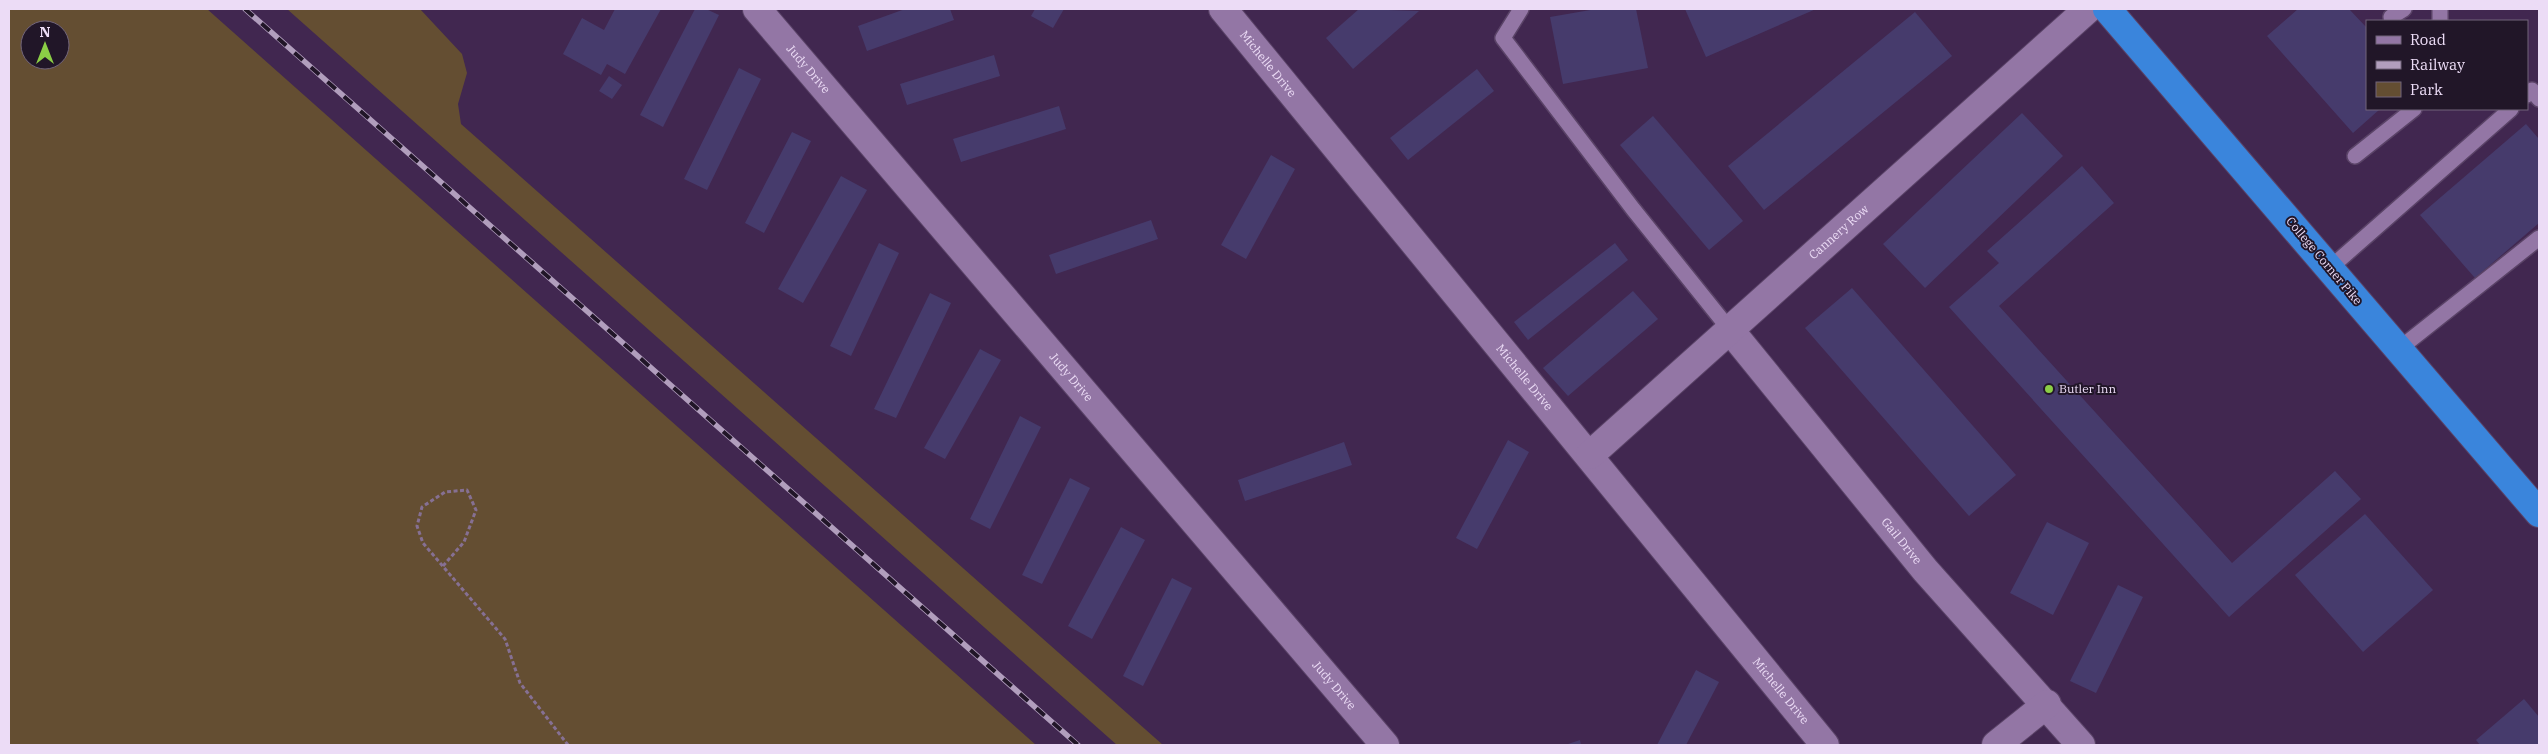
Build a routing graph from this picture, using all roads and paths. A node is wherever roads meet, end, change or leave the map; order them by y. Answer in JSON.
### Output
{"nodes":[{"id":1,"x":757,"y":9,"type":"edge"},
{"id":2,"x":1223,"y":9,"type":"edge"},
{"id":3,"x":1521,"y":9,"type":"edge"},
{"id":4,"x":2088,"y":9,"type":"edge"},
{"id":5,"x":2107,"y":9,"type":"edge"},
{"id":6,"x":2404,"y":9,"type":"edge"},
{"id":7,"x":2391,"y":17,"type":"dead end"},
{"id":8,"x":2528,"y":94,"type":"edge"},
{"id":9,"x":2539,"y":99,"type":"edge"},
{"id":10,"x":2413,"y":110,"type":"edge"},
{"id":11,"x":2510,"y":110,"type":"edge"},
{"id":12,"x":2355,"y":156,"type":"dead end"},
{"id":13,"x":2539,"y":238,"type":"edge"},
{"id":14,"x":2330,"y":268,"type":"junction"},
{"id":15,"x":1730,"y":330,"type":"junction"},
{"id":16,"x":2399,"y":349,"type":"junction"},
{"id":17,"x":1590,"y":455,"type":"junction"},
{"id":18,"x":2539,"y":513,"type":"edge"},
{"id":19,"x":443,"y":566,"type":"junction"},
{"id":20,"x":2047,"y":704,"type":"junction"},
{"id":21,"x":568,"y":745,"type":"edge"},
{"id":22,"x":1385,"y":745,"type":"edge"},
{"id":23,"x":1825,"y":745,"type":"edge"},
{"id":24,"x":1996,"y":745,"type":"edge"},
{"id":25,"x":2081,"y":745,"type":"edge"}],
"edges":[{"from":1,"to":22,"type":"street","name":"Judy Drive"},
{"from":2,"to":17,"type":"street","name":"Michelle Drive"},
{"from":3,"to":15,"type":"lane"},
{"from":4,"to":15,"type":"street","name":"Cannery Row"},
{"from":5,"to":14,"type":"highway","name":"College Corner Pike"},
{"from":6,"to":7,"type":"lane"},
{"from":8,"to":9,"type":"lane"},
{"from":10,"to":12,"type":"lane"},
{"from":11,"to":14,"type":"lane"},
{"from":13,"to":16,"type":"lane"},
{"from":14,"to":16,"type":"highway","name":"College Corner Pike"},
{"from":15,"to":17,"type":"street","name":"Cannery Row"},
{"from":15,"to":20,"type":"street","name":"Gail Drive"},
{"from":16,"to":18,"type":"highway","name":"College Corner Pike"},
{"from":17,"to":23,"type":"street","name":"Michelle Drive"},
{"from":19,"to":19,"type":"path"},
{"from":19,"to":21,"type":"path"},
{"from":20,"to":24,"type":"street"},
{"from":20,"to":25,"type":"street","name":"Gail Drive"}]}
